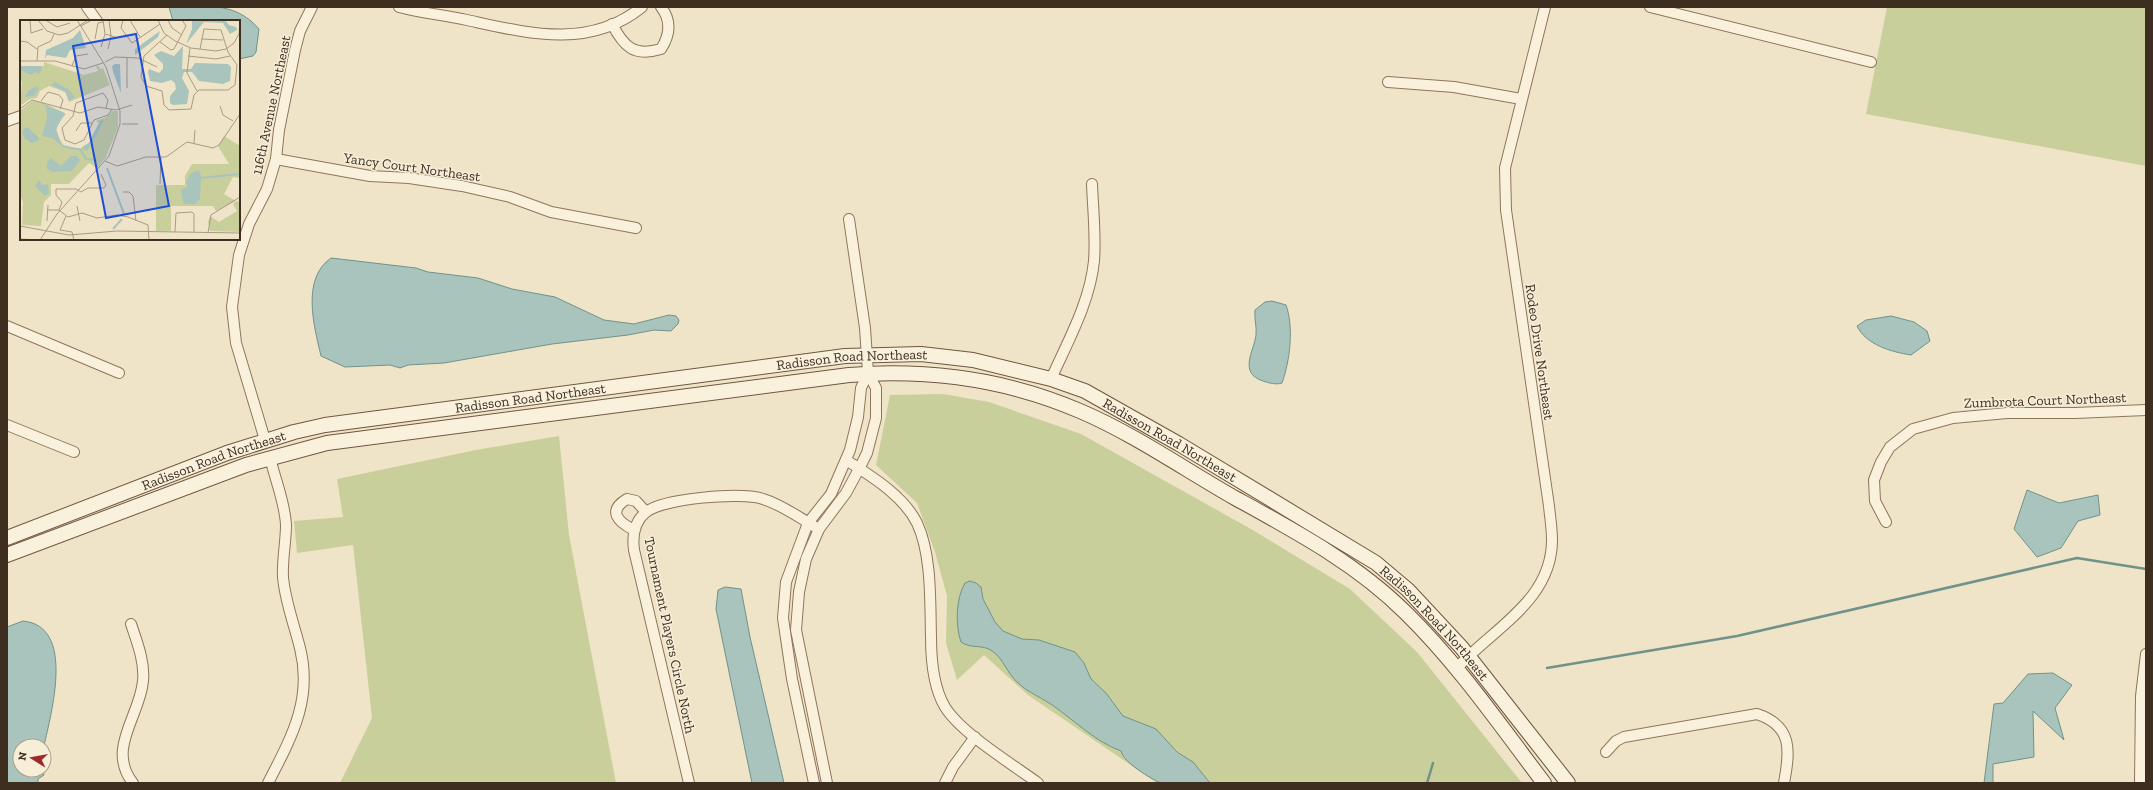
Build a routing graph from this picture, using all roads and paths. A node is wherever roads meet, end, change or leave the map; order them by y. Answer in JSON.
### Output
{"nodes":[{"id":1,"x":87,"y":7,"type":"edge"},
{"id":2,"x":312,"y":7,"type":"edge"},
{"id":3,"x":398,"y":7,"type":"edge"},
{"id":4,"x":642,"y":7,"type":"edge"},
{"id":5,"x":661,"y":7,"type":"edge"},
{"id":6,"x":1545,"y":7,"type":"edge"},
{"id":7,"x":1650,"y":7,"type":"edge"},
{"id":8,"x":96,"y":20,"type":"edge"},
{"id":9,"x":612,"y":24,"type":"junction"},
{"id":10,"x":1871,"y":62,"type":"dead end"},
{"id":11,"x":1388,"y":82,"type":"dead end"},
{"id":12,"x":1520,"y":99,"type":"junction"},
{"id":13,"x":20,"y":116,"type":"edge"},
{"id":14,"x":7,"y":121,"type":"edge"},
{"id":15,"x":276,"y":159,"type":"junction"},
{"id":16,"x":1092,"y":184,"type":"dead end"},
{"id":17,"x":849,"y":219,"type":"dead end"},
{"id":18,"x":636,"y":228,"type":"dead end"},
{"id":19,"x":7,"y":326,"type":"edge"},
{"id":20,"x":866,"y":354,"type":"junction"},
{"id":21,"x":119,"y":373,"type":"dead end"},
{"id":22,"x":868,"y":373,"type":"junction"},
{"id":23,"x":1051,"y":379,"type":"junction"},
{"id":24,"x":2146,"y":410,"type":"edge"},
{"id":25,"x":7,"y":425,"type":"edge"},
{"id":26,"x":325,"y":425,"type":"junction"},
{"id":27,"x":265,"y":440,"type":"junction"},
{"id":28,"x":74,"y":452,"type":"dead end"},
{"id":29,"x":270,"y":457,"type":"junction"},
{"id":30,"x":846,"y":460,"type":"junction"},
{"id":31,"x":860,"y":469,"type":"junction"},
{"id":32,"x":204,"y":481,"type":"junction"},
{"id":33,"x":646,"y":512,"type":"junction"},
{"id":34,"x":1886,"y":522,"type":"dead end"},
{"id":35,"x":808,"y":523,"type":"junction"},
{"id":36,"x":819,"y":529,"type":"junction"},
{"id":37,"x":634,"y":530,"type":"junction"},
{"id":38,"x":7,"y":538,"type":"edge"},
{"id":39,"x":7,"y":555,"type":"edge"},
{"id":40,"x":131,"y":624,"type":"dead end"},
{"id":41,"x":2146,"y":654,"type":"edge"},
{"id":42,"x":1468,"y":655,"type":"junction"},
{"id":43,"x":1456,"y":669,"type":"junction"},
{"id":44,"x":975,"y":737,"type":"junction"},
{"id":45,"x":1606,"y":752,"type":"dead end"},
{"id":46,"x":2143,"y":752,"type":"edge"},
{"id":47,"x":128,"y":781,"type":"edge"},
{"id":48,"x":268,"y":783,"type":"edge"},
{"id":49,"x":689,"y":783,"type":"edge"},
{"id":50,"x":814,"y":783,"type":"edge"},
{"id":51,"x":827,"y":783,"type":"edge"},
{"id":52,"x":945,"y":783,"type":"edge"},
{"id":53,"x":1038,"y":783,"type":"edge"},
{"id":54,"x":1544,"y":783,"type":"edge"},
{"id":55,"x":1568,"y":783,"type":"edge"},
{"id":56,"x":1784,"y":783,"type":"edge"},
{"id":57,"x":2140,"y":783,"type":"edge"}],
"edges":[{"from":1,"to":8,"type":"street"},
{"from":2,"to":15,"type":"street","name":"116th Avenue Northeast"},
{"from":3,"to":9,"type":"street"},
{"from":4,"to":9,"type":"street"},
{"from":5,"to":9,"type":"street"},
{"from":6,"to":12,"type":"street","name":"Rodeo Drive Northeast"},
{"from":7,"to":10,"type":"street"},
{"from":11,"to":12,"type":"street"},
{"from":12,"to":42,"type":"street","name":"Rodeo Drive Northeast"},
{"from":13,"to":14,"type":"street"},
{"from":15,"to":18,"type":"street","name":"Yancy Court Northeast"},
{"from":15,"to":27,"type":"street","name":"116th Avenue Northeast"},
{"from":16,"to":23,"type":"street"},
{"from":17,"to":20,"type":"street"},
{"from":19,"to":21,"type":"street"},
{"from":20,"to":22,"type":"street"},
{"from":20,"to":23,"type":"main road","name":"Radisson Road Northeast"},
{"from":20,"to":26,"type":"main road","name":"Radisson Road Northeast"},
{"from":22,"to":29,"type":"main road","name":"Radisson Road Northeast"},
{"from":22,"to":30,"type":"street"},
{"from":22,"to":31,"type":"street"},
{"from":22,"to":43,"type":"main road","name":"Radisson Road Northeast"},
{"from":23,"to":42,"type":"main road","name":"Radisson Road Northeast"},
{"from":24,"to":34,"type":"street","name":"Zumbrota Court Northeast"},
{"from":25,"to":28,"type":"street"},
{"from":26,"to":27,"type":"main road","name":"Radisson Road Northeast"},
{"from":26,"to":29,"type":"main road"},
{"from":27,"to":32,"type":"main road"},
{"from":27,"to":38,"type":"main road","name":"Radisson Road Northeast"},
{"from":29,"to":32,"type":"main road","name":"Radisson Road Northeast"},
{"from":29,"to":48,"type":"street"},
{"from":30,"to":31,"type":"street"},
{"from":30,"to":35,"type":"street"},
{"from":31,"to":36,"type":"street"},
{"from":31,"to":44,"type":"street"},
{"from":32,"to":39,"type":"main road","name":"Radisson Road Northeast"},
{"from":33,"to":35,"type":"street","name":"Tournament Players Circle North"},
{"from":33,"to":37,"type":"street","name":"Tournament Players Circle North"},
{"from":33,"to":37,"type":"street"},
{"from":35,"to":36,"type":"street","name":"Tournament Players Circle North"},
{"from":35,"to":50,"type":"street"},
{"from":36,"to":51,"type":"street"},
{"from":37,"to":49,"type":"street","name":"Tournament Players Circle North"},
{"from":40,"to":47,"type":"street"},
{"from":41,"to":46,"type":"street"},
{"from":42,"to":43,"type":"street","name":"Rodeo Drive Northeast"},
{"from":42,"to":55,"type":"main road","name":"Radisson Road Northeast"},
{"from":43,"to":54,"type":"main road","name":"Radisson Road Northeast"},
{"from":44,"to":52,"type":"street"},
{"from":44,"to":53,"type":"street"},
{"from":45,"to":56,"type":"street"},
{"from":46,"to":57,"type":"street"}]}
